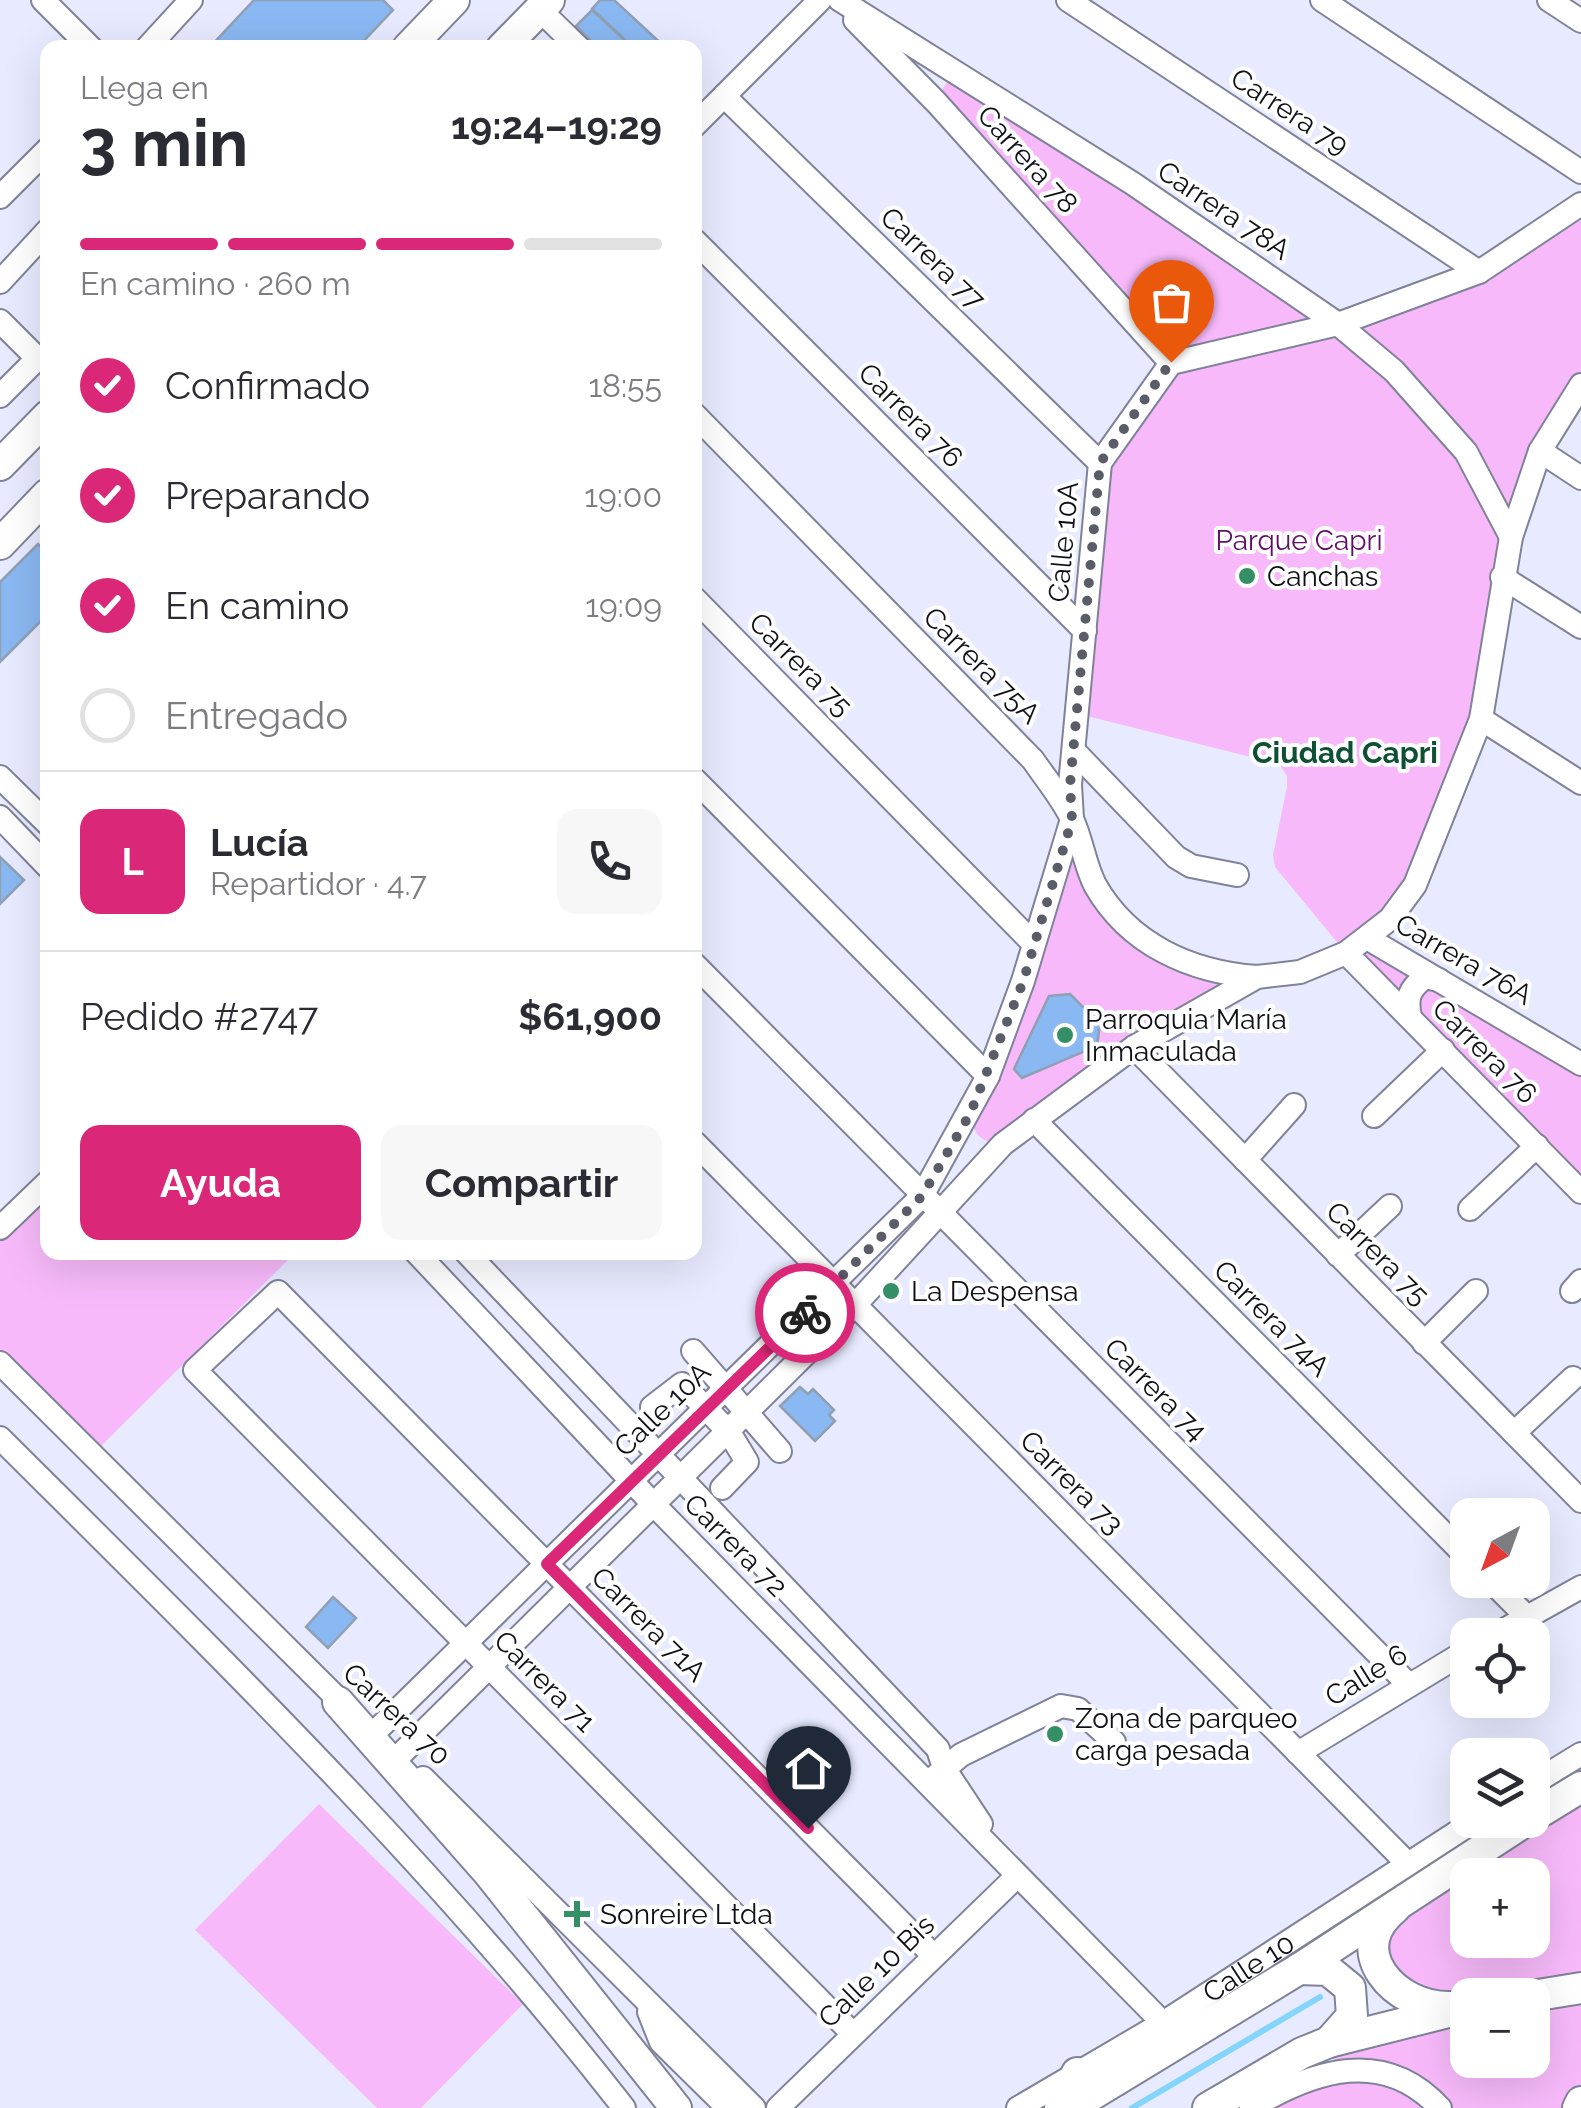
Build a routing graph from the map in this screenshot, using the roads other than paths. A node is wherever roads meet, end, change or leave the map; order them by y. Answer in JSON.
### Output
{"nodes":[{"id":1,"x":43,"y":0,"type":"edge"},
{"id":2,"x":191,"y":0,"type":"edge"},
{"id":3,"x":454,"y":0,"type":"edge"},
{"id":4,"x":820,"y":0,"type":"edge"},
{"id":5,"x":837,"y":0,"type":"edge"},
{"id":6,"x":1068,"y":0,"type":"edge"},
{"id":7,"x":1322,"y":0,"type":"edge"},
{"id":8,"x":1549,"y":0,"type":"edge"},
{"id":9,"x":545,"y":5,"type":"edge"},
{"id":10,"x":1581,"y":21,"type":"edge"},
{"id":11,"x":83,"y":40,"type":"edge"},
{"id":12,"x":154,"y":40,"type":"edge"},
{"id":13,"x":416,"y":40,"type":"edge"},
{"id":14,"x":510,"y":40,"type":"edge"},
{"id":15,"x":573,"y":40,"type":"edge"},
{"id":16,"x":724,"y":96,"type":"junction"},
{"id":17,"x":702,"y":117,"type":"edge"},
{"id":18,"x":40,"y":160,"type":"edge"},
{"id":19,"x":1581,"y":172,"type":"edge"},
{"id":20,"x":0,"y":196,"type":"edge"},
{"id":21,"x":1581,"y":204,"type":"edge"},
{"id":22,"x":40,"y":239,"type":"edge"},
{"id":23,"x":702,"y":248,"type":"edge"},
{"id":24,"x":1479,"y":272,"type":"junction"},
{"id":25,"x":0,"y":282,"type":"edge"},
{"id":26,"x":0,"y":321,"type":"edge"},
{"id":27,"x":1338,"y":324,"type":"junction"},
{"id":28,"x":1171,"y":362,"type":"junction"},
{"id":29,"x":1581,"y":385,"type":"edge"},
{"id":30,"x":0,"y":396,"type":"edge"},
{"id":31,"x":702,"y":422,"type":"edge"},
{"id":32,"x":40,"y":424,"type":"edge"},
{"id":33,"x":1540,"y":451,"type":"junction"},
{"id":34,"x":1100,"y":463,"type":"junction"},
{"id":35,"x":0,"y":464,"type":"edge"},
{"id":36,"x":1581,"y":478,"type":"edge"},
{"id":37,"x":40,"y":502,"type":"edge"},
{"id":38,"x":1511,"y":537,"type":"junction"},
{"id":39,"x":0,"y":544,"type":"edge"},
{"id":40,"x":1502,"y":578,"type":"junction"},
{"id":41,"x":702,"y":606,"type":"edge"},
{"id":42,"x":1581,"y":627,"type":"edge"},
{"id":43,"x":1085,"y":631,"type":"junction"},
{"id":44,"x":1481,"y":719,"type":"junction"},
{"id":45,"x":1074,"y":752,"type":"junction"},
{"id":46,"x":0,"y":777,"type":"edge"},
{"id":47,"x":1581,"y":782,"type":"edge"},
{"id":48,"x":702,"y":787,"type":"edge"},
{"id":49,"x":40,"y":816,"type":"edge"},
{"id":50,"x":0,"y":817,"type":"edge"},
{"id":51,"x":1072,"y":820,"type":"junction"},
{"id":52,"x":40,"y":859,"type":"edge"},
{"id":53,"x":1237,"y":875,"type":"dead end"},
{"id":54,"x":1367,"y":938,"type":"junction"},
{"id":55,"x":1032,"y":942,"type":"junction"},
{"id":56,"x":1346,"y":953,"type":"junction"},
{"id":57,"x":702,"y":972,"type":"edge"},
{"id":58,"x":1257,"y":978,"type":"junction"},
{"id":59,"x":1439,"y":980,"type":"junction"},
{"id":60,"x":1410,"y":1017,"type":"junction"},
{"id":61,"x":1134,"y":1046,"type":"junction"},
{"id":62,"x":1443,"y":1050,"type":"junction"},
{"id":63,"x":1581,"y":1064,"type":"edge"},
{"id":64,"x":988,"y":1076,"type":"junction"},
{"id":65,"x":1294,"y":1105,"type":"dead end"},
{"id":66,"x":970,"y":1114,"type":"junction"},
{"id":67,"x":1374,"y":1116,"type":"dead end"},
{"id":68,"x":1034,"y":1120,"type":"junction"},
{"id":69,"x":1003,"y":1144,"type":"junction"},
{"id":70,"x":1537,"y":1146,"type":"junction"},
{"id":71,"x":702,"y":1151,"type":"edge"},
{"id":72,"x":1245,"y":1160,"type":"junction"},
{"id":73,"x":40,"y":1189,"type":"edge"},
{"id":74,"x":1581,"y":1192,"type":"edge"},
{"id":75,"x":931,"y":1204,"type":"junction"},
{"id":76,"x":1390,"y":1206,"type":"dead end"},
{"id":77,"x":1470,"y":1209,"type":"dead end"},
{"id":78,"x":1,"y":1225,"type":"edge"},
{"id":79,"x":1338,"y":1255,"type":"junction"},
{"id":80,"x":424,"y":1260,"type":"edge"},
{"id":81,"x":473,"y":1260,"type":"edge"},
{"id":82,"x":834,"y":1284,"type":"junction"},
{"id":83,"x":1476,"y":1291,"type":"dead end"},
{"id":84,"x":855,"y":1306,"type":"junction"},
{"id":85,"x":1424,"y":1343,"type":"junction"},
{"id":86,"x":693,"y":1352,"type":"dead end"},
{"id":87,"x":0,"y":1363,"type":"edge"},
{"id":88,"x":195,"y":1370,"type":"joint"},
{"id":89,"x":1572,"y":1378,"type":"dead end"},
{"id":90,"x":728,"y":1387,"type":"junction"},
{"id":91,"x":652,"y":1407,"type":"dead end"},
{"id":92,"x":706,"y":1408,"type":"junction"},
{"id":93,"x":748,"y":1413,"type":"junction"},
{"id":94,"x":729,"y":1432,"type":"junction"},
{"id":95,"x":1514,"y":1433,"type":"junction"},
{"id":96,"x":0,"y":1438,"type":"edge"},
{"id":97,"x":780,"y":1450,"type":"dead end"},
{"id":98,"x":656,"y":1457,"type":"junction"},
{"id":99,"x":679,"y":1480,"type":"junction"},
{"id":100,"x":631,"y":1481,"type":"junction"},
{"id":101,"x":722,"y":1488,"type":"dead end"},
{"id":102,"x":1581,"y":1501,"type":"edge"},
{"id":103,"x":654,"y":1505,"type":"junction"},
{"id":104,"x":1450,"y":1540,"type":"edge"},
{"id":105,"x":547,"y":1564,"type":"junction"},
{"id":106,"x":570,"y":1587,"type":"junction"},
{"id":107,"x":1581,"y":1587,"type":"edge"},
{"id":108,"x":1508,"y":1598,"type":"edge"},
{"id":109,"x":1527,"y":1617,"type":"joint"},
{"id":110,"x":466,"y":1643,"type":"junction"},
{"id":111,"x":1450,"y":1660,"type":"edge"},
{"id":112,"x":489,"y":1667,"type":"junction"},
{"id":113,"x":1407,"y":1683,"type":"junction"},
{"id":114,"x":338,"y":1702,"type":"junction"},
{"id":115,"x":376,"y":1730,"type":"junction"},
{"id":116,"x":1114,"y":1742,"type":"dead end"},
{"id":117,"x":1298,"y":1753,"type":"junction"},
{"id":118,"x":1581,"y":1754,"type":"edge"},
{"id":119,"x":400,"y":1755,"type":"junction"},
{"id":120,"x":1550,"y":1773,"type":"edge"},
{"id":121,"x":936,"y":1776,"type":"junction"},
{"id":122,"x":1581,"y":1787,"type":"edge"},
{"id":123,"x":1550,"y":1806,"type":"edge"},
{"id":124,"x":1456,"y":1838,"type":"edge"},
{"id":125,"x":1489,"y":1838,"type":"edge"},
{"id":126,"x":1414,"y":1875,"type":"junction"},
{"id":127,"x":1016,"y":1877,"type":"junction"},
{"id":128,"x":934,"y":1956,"type":"junction"},
{"id":129,"x":1299,"y":1969,"type":"junction"},
{"id":130,"x":1581,"y":1988,"type":"edge"},
{"id":131,"x":1550,"y":1993,"type":"edge"},
{"id":132,"x":646,"y":2004,"type":"junction"},
{"id":133,"x":1450,"y":2007,"type":"edge"},
{"id":134,"x":1450,"y":2012,"type":"edge"},
{"id":135,"x":1164,"y":2023,"type":"junction"},
{"id":136,"x":853,"y":2034,"type":"junction"},
{"id":137,"x":1329,"y":2042,"type":"junction"},
{"id":138,"x":1077,"y":2073,"type":"junction"},
{"id":139,"x":1116,"y":2080,"type":"junction"},
{"id":140,"x":1274,"y":2082,"type":"junction"},
{"id":141,"x":624,"y":2108,"type":"edge"},
{"id":142,"x":676,"y":2108,"type":"edge"},
{"id":143,"x":728,"y":2108,"type":"edge"},
{"id":144,"x":754,"y":2108,"type":"edge"},
{"id":145,"x":778,"y":2108,"type":"edge"},
{"id":146,"x":1018,"y":2108,"type":"edge"},
{"id":147,"x":1060,"y":2108,"type":"edge"},
{"id":148,"x":1070,"y":2108,"type":"edge"},
{"id":149,"x":1208,"y":2108,"type":"edge"},
{"id":150,"x":1251,"y":2108,"type":"edge"},
{"id":151,"x":1440,"y":2108,"type":"edge"}],
"edges":[{"from":1,"to":11,"type":"street"},
{"from":2,"to":12,"type":"street"},
{"from":3,"to":13,"type":"main road"},
{"from":4,"to":16,"type":"street"},
{"from":5,"to":27,"type":"street","name":"Carrera 78A"},
{"from":5,"to":28,"type":"street","name":"Carrera 78"},
{"from":6,"to":24,"type":"street","name":"Carrera 79"},
{"from":7,"to":19,"type":"street"},
{"from":8,"to":10,"type":"street"},
{"from":9,"to":14,"type":"main road"},
{"from":9,"to":15,"type":"street"},
{"from":16,"to":17,"type":"street"},
{"from":16,"to":34,"type":"street","name":"Carrera 77"},
{"from":18,"to":20,"type":"street"},
{"from":21,"to":24,"type":"street"},
{"from":22,"to":25,"type":"street"},
{"from":23,"to":43,"type":"street","name":"Carrera 76"},
{"from":24,"to":27,"type":"street"},
{"from":26,"to":30,"type":"street"},
{"from":27,"to":28,"type":"street"},
{"from":27,"to":38,"type":"street","name":"Carrera 78A"},
{"from":28,"to":34,"type":"street","name":"Calle 10A"},
{"from":29,"to":33,"type":"street","name":"Calle 10A"},
{"from":31,"to":51,"type":"street","name":"Carrera 75A"},
{"from":32,"to":35,"type":"main road"},
{"from":33,"to":36,"type":"street"},
{"from":33,"to":38,"type":"street","name":"Calle 10A"},
{"from":34,"to":43,"type":"street","name":"Calle 10A"},
{"from":37,"to":39,"type":"main road"},
{"from":38,"to":40,"type":"street","name":"Calle 10A"},
{"from":40,"to":42,"type":"street"},
{"from":40,"to":44,"type":"street","name":"Calle 10A"},
{"from":41,"to":55,"type":"street","name":"Carrera 75"},
{"from":43,"to":45,"type":"street","name":"Calle 10A"},
{"from":44,"to":47,"type":"street"},
{"from":44,"to":54,"type":"street","name":"Calle 10A"},
{"from":45,"to":51,"type":"street","name":"Calle 10A"},
{"from":45,"to":53,"type":"street"},
{"from":46,"to":49,"type":"street"},
{"from":48,"to":64,"type":"street"},
{"from":50,"to":52,"type":"street"},
{"from":51,"to":55,"type":"street","name":"Calle 10A"},
{"from":51,"to":58,"type":"street","name":"Carrera 75A"},
{"from":54,"to":56,"type":"street","name":"Calle 10A"},
{"from":54,"to":59,"type":"street","name":"Carrera 76A"},
{"from":55,"to":64,"type":"street","name":"Calle 10A"},
{"from":56,"to":58,"type":"street","name":"Calle 10A"},
{"from":56,"to":60,"type":"street","name":"Carrera 76"},
{"from":57,"to":75,"type":"street","name":"Carrera 74"},
{"from":58,"to":61,"type":"street","name":"Calle 10A"},
{"from":59,"to":60,"type":"street"},
{"from":59,"to":63,"type":"street","name":"Carrera 76A"},
{"from":60,"to":62,"type":"street","name":"Carrera 76"},
{"from":61,"to":68,"type":"street","name":"Calle 10A"},
{"from":61,"to":72,"type":"street","name":"Carrera 75"},
{"from":62,"to":67,"type":"street"},
{"from":62,"to":70,"type":"street","name":"Carrera 76"},
{"from":64,"to":66,"type":"street","name":"Calle 10A"},
{"from":65,"to":72,"type":"street"},
{"from":66,"to":69,"type":"street"},
{"from":66,"to":75,"type":"street","name":"Calle 10A"},
{"from":68,"to":69,"type":"street","name":"Calle 10A"},
{"from":68,"to":104,"type":"street","name":"Carrera 74A"},
{"from":69,"to":75,"type":"street","name":"Calle 10A"},
{"from":70,"to":74,"type":"street","name":"Carrera 76"},
{"from":70,"to":77,"type":"street"},
{"from":71,"to":82,"type":"street","name":"Carrera 73"},
{"from":72,"to":79,"type":"street","name":"Carrera 75"},
{"from":73,"to":78,"type":"street"},
{"from":75,"to":82,"type":"street","name":"Calle 10A"},
{"from":75,"to":84,"type":"street","name":"Calle 10A"},
{"from":75,"to":113,"type":"street","name":"Carrera 74"},
{"from":76,"to":79,"type":"street"},
{"from":79,"to":85,"type":"street","name":"Carrera 75"},
{"from":80,"to":100,"type":"street","name":"Carrera 72"},
{"from":81,"to":98,"type":"street","name":"Carrera 72"},
{"from":82,"to":84,"type":"street","name":"Carrera 73"},
{"from":82,"to":90,"type":"street","name":"Calle 10A"},
{"from":83,"to":85,"type":"street"},
{"from":84,"to":93,"type":"street","name":"Calle 10A"},
{"from":84,"to":117,"type":"street","name":"Carrera 73"},
{"from":85,"to":95,"type":"street","name":"Carrera 75"},
{"from":86,"to":90,"type":"street"},
{"from":87,"to":114,"type":"street","name":"Carrera 70"},
{"from":88,"to":105,"type":"street","name":"Carrera 71A"},
{"from":88,"to":110,"type":"street","name":"Carrera 71"},
{"from":89,"to":95,"type":"street"},
{"from":90,"to":92,"type":"street","name":"Calle 10A"},
{"from":90,"to":93,"type":"street"},
{"from":91,"to":92,"type":"street"},
{"from":92,"to":94,"type":"street"},
{"from":92,"to":98,"type":"street","name":"Calle 10A"},
{"from":93,"to":94,"type":"street","name":"Calle 10A"},
{"from":93,"to":97,"type":"street"},
{"from":94,"to":99,"type":"street","name":"Calle 10A"},
{"from":94,"to":101,"type":"street"},
{"from":95,"to":102,"type":"street","name":"Carrera 75"},
{"from":96,"to":141,"type":"street"},
{"from":98,"to":99,"type":"street","name":"Carrera 72"},
{"from":98,"to":100,"type":"street","name":"Calle 10A"},
{"from":99,"to":103,"type":"street","name":"Calle 10A"},
{"from":99,"to":121,"type":"street","name":"Carrera 72"},
{"from":100,"to":103,"type":"street","name":"Carrera 72"},
{"from":100,"to":105,"type":"street","name":"Calle 10A"},
{"from":103,"to":106,"type":"street","name":"Calle 10A"},
{"from":103,"to":121,"type":"street","name":"Carrera 72"},
{"from":105,"to":106,"type":"street","name":"Carrera 71A"},
{"from":105,"to":110,"type":"street","name":"Calle 10A"},
{"from":106,"to":112,"type":"street","name":"Calle 10A"},
{"from":106,"to":128,"type":"street","name":"Carrera 71A"},
{"from":107,"to":109,"type":"street"},
{"from":108,"to":109,"type":"street"},
{"from":110,"to":112,"type":"street","name":"Carrera 71"},
{"from":110,"to":115,"type":"street","name":"Calle 10A"},
{"from":111,"to":113,"type":"street","name":"Calle 6"},
{"from":112,"to":119,"type":"street","name":"Calle 10A"},
{"from":112,"to":136,"type":"street","name":"Carrera 71"},
{"from":113,"to":117,"type":"street","name":"Calle 6"},
{"from":114,"to":115,"type":"street","name":"Carrera 70"},
{"from":114,"to":142,"type":"main road"},
{"from":115,"to":119,"type":"street","name":"Carrera 70"},
{"from":116,"to":121,"type":"street"},
{"from":117,"to":126,"type":"street","name":"Carrera 73"},
{"from":118,"to":120,"type":"street"},
{"from":119,"to":132,"type":"street","name":"Carrera 70"},
{"from":121,"to":127,"type":"street","name":"Carrera 72"},
{"from":122,"to":123,"type":"main road","name":"Calle 10"},
{"from":124,"to":126,"type":"street","name":"Calle 10"},
{"from":125,"to":126,"type":"main road","name":"Calle 10"},
{"from":126,"to":129,"type":"main road","name":"Calle 10"},
{"from":126,"to":133,"type":"main road"},
{"from":126,"to":135,"type":"street","name":"Calle 10"},
{"from":127,"to":128,"type":"street","name":"Calle 10 Bis"},
{"from":127,"to":135,"type":"street","name":"Carrera 72"},
{"from":128,"to":136,"type":"street","name":"Calle 10 Bis"},
{"from":129,"to":137,"type":"main road"},
{"from":129,"to":139,"type":"main road","name":"Calle 10"},
{"from":130,"to":131,"type":"main road"},
{"from":132,"to":143,"type":"street"},
{"from":132,"to":144,"type":"street","name":"Carrera 70"},
{"from":134,"to":137,"type":"main road"},
{"from":135,"to":138,"type":"street","name":"Calle 10"},
{"from":136,"to":145,"type":"street","name":"Calle 10 Bis"},
{"from":137,"to":140,"type":"main road"},
{"from":138,"to":139,"type":"main road"},
{"from":138,"to":146,"type":"street","name":"Calle 10"},
{"from":138,"to":147,"type":"main road"},
{"from":139,"to":148,"type":"main road","name":"Calle 10"},
{"from":140,"to":149,"type":"main road"},
{"from":140,"to":150,"type":"street"},
{"from":140,"to":151,"type":"street"}]}
